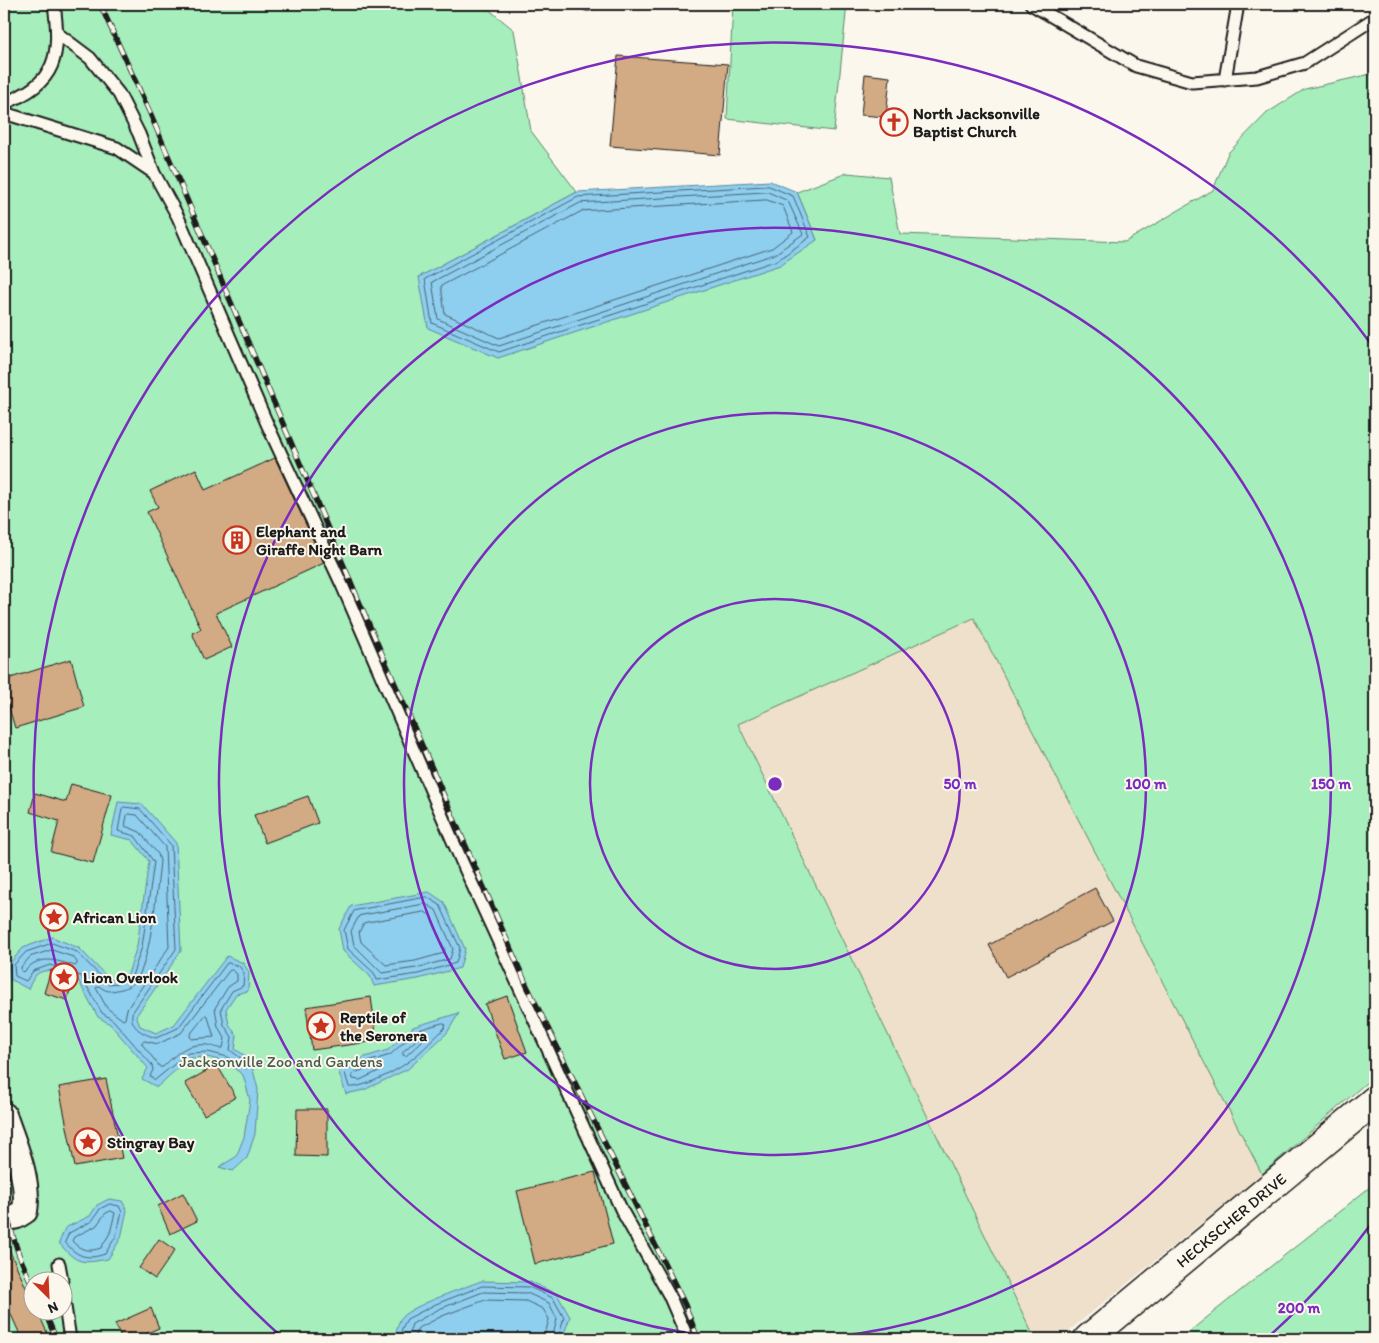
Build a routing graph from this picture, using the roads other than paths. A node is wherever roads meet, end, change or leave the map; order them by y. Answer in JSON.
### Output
{"nodes":[{"id":1,"x":54,"y":4,"type":"edge"},
{"id":2,"x":1031,"y":4,"type":"edge"},
{"id":3,"x":1238,"y":4,"type":"edge"},
{"id":4,"x":1375,"y":18,"type":"edge"},
{"id":5,"x":58,"y":34,"type":"junction"},
{"id":6,"x":1225,"y":80,"type":"junction"},
{"id":7,"x":4,"y":103,"type":"edge"},
{"id":8,"x":4,"y":113,"type":"edge"},
{"id":9,"x":154,"y":173,"type":"junction"},
{"id":10,"x":1375,"y":1100,"type":"edge"},
{"id":11,"x":4,"y":1115,"type":"edge"},
{"id":12,"x":4,"y":1219,"type":"edge"},
{"id":13,"x":59,"y":1264,"type":"dead end"},
{"id":14,"x":60,"y":1270,"type":"edge"},
{"id":15,"x":67,"y":1320,"type":"edge"},
{"id":16,"x":70,"y":1339,"type":"edge"},
{"id":17,"x":688,"y":1339,"type":"edge"},
{"id":18,"x":1088,"y":1339,"type":"edge"}],
"edges":[{"from":1,"to":5,"type":"lane"},
{"from":2,"to":6,"type":"lane"},
{"from":3,"to":6,"type":"lane"},
{"from":4,"to":6,"type":"lane"},
{"from":5,"to":7,"type":"lane"},
{"from":5,"to":9,"type":"lane"},
{"from":8,"to":9,"type":"lane"},
{"from":9,"to":17,"type":"lane"},
{"from":10,"to":18,"type":"main road","name":"HECKSCHER DRIVE"},
{"from":11,"to":12,"type":"street"},
{"from":13,"to":14,"type":"lane"},
{"from":15,"to":16,"type":"lane"}]}
